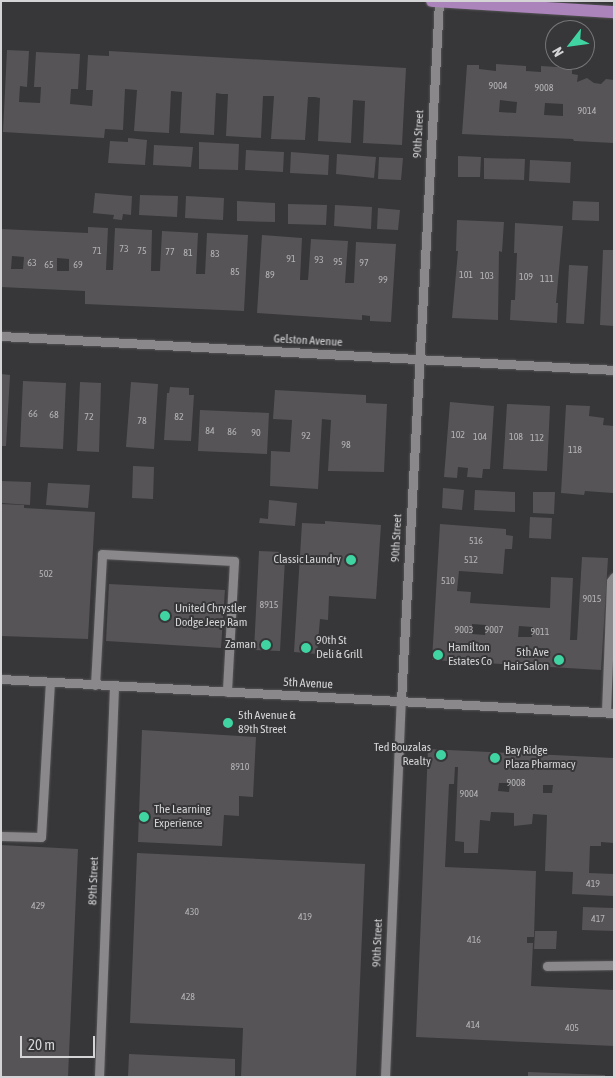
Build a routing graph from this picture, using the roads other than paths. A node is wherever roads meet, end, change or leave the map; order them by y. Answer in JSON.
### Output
{"nodes":[{"id":1,"x":432,"y":1,"type":"edge"},
{"id":2,"x":439,"y":1,"type":"edge"},
{"id":3,"x":614,"y":12,"type":"edge"},
{"id":4,"x":1,"y":336,"type":"edge"},
{"id":5,"x":420,"y":359,"type":"junction"},
{"id":6,"x":614,"y":370,"type":"edge"},
{"id":7,"x":614,"y":577,"type":"edge"},
{"id":8,"x":1,"y":679,"type":"edge"},
{"id":9,"x":50,"y":682,"type":"junction"},
{"id":10,"x":95,"y":685,"type":"junction"},
{"id":11,"x":114,"y":686,"type":"junction"},
{"id":12,"x":227,"y":692,"type":"junction"},
{"id":13,"x":401,"y":701,"type":"junction"},
{"id":14,"x":610,"y":712,"type":"edge"},
{"id":15,"x":1,"y":836,"type":"edge"},
{"id":16,"x":614,"y":965,"type":"edge"},
{"id":17,"x":547,"y":966,"type":"dead end"},
{"id":18,"x":99,"y":1077,"type":"edge"},
{"id":19,"x":384,"y":1077,"type":"edge"}],
"edges":[{"from":1,"to":2,"type":"main road"},
{"from":2,"to":3,"type":"main road"},
{"from":2,"to":5,"type":"street","name":"90th Street"},
{"from":4,"to":5,"type":"street","name":"Gelston Avenue"},
{"from":5,"to":6,"type":"street","name":"Gelston Avenue"},
{"from":5,"to":13,"type":"street","name":"90th Street"},
{"from":7,"to":14,"type":"street"},
{"from":8,"to":9,"type":"street","name":"5th Avenue"},
{"from":9,"to":10,"type":"street","name":"5th Avenue"},
{"from":9,"to":15,"type":"street"},
{"from":10,"to":11,"type":"street","name":"5th Avenue"},
{"from":10,"to":12,"type":"street"},
{"from":11,"to":12,"type":"street","name":"5th Avenue"},
{"from":11,"to":18,"type":"street","name":"89th Street"},
{"from":12,"to":13,"type":"street","name":"5th Avenue"},
{"from":13,"to":14,"type":"street","name":"5th Avenue"},
{"from":13,"to":19,"type":"street","name":"90th Street"},
{"from":16,"to":17,"type":"street"}]}
